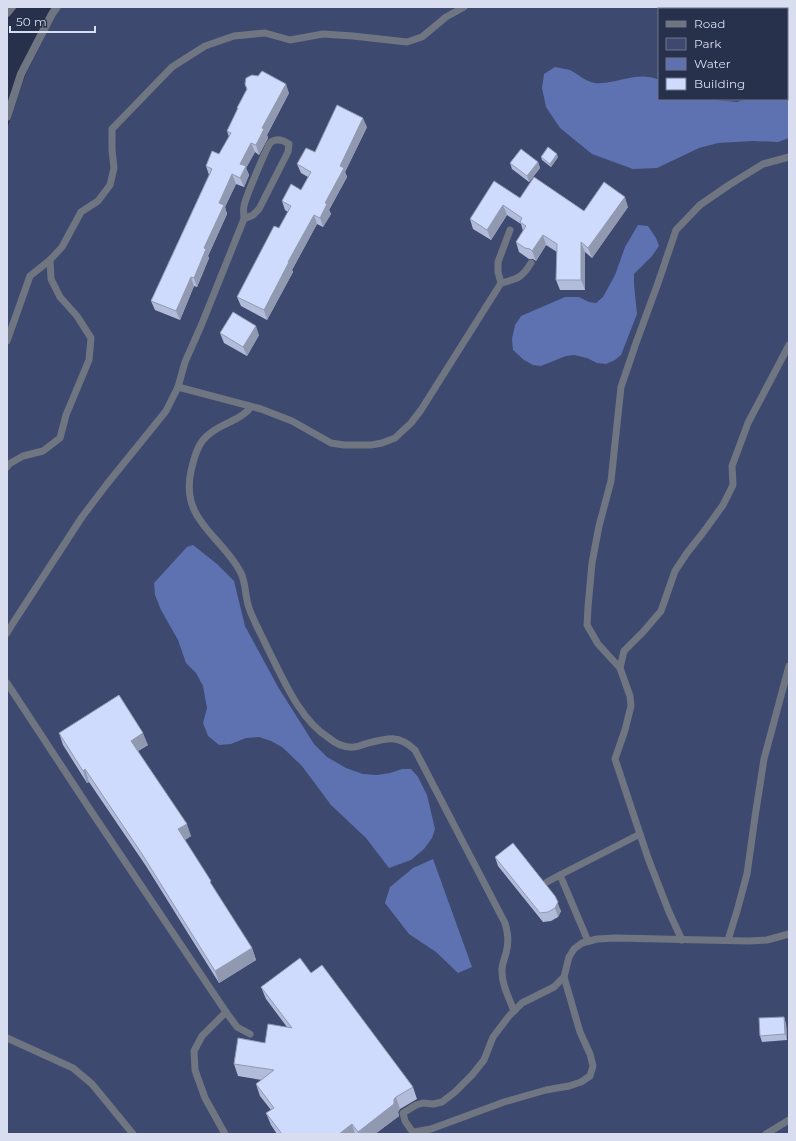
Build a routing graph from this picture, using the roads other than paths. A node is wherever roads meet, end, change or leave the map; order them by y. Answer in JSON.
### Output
{"nodes":[{"id":1,"x":12,"y":7,"type":"edge"},
{"id":2,"x":57,"y":7,"type":"edge"},
{"id":3,"x":464,"y":7,"type":"edge"},
{"id":4,"x":7,"y":13,"type":"edge"},
{"id":5,"x":7,"y":117,"type":"edge"},
{"id":6,"x":789,"y":157,"type":"edge"},
{"id":7,"x":244,"y":219,"type":"junction"},
{"id":8,"x":510,"y":230,"type":"dead end"},
{"id":9,"x":50,"y":260,"type":"junction"},
{"id":10,"x":531,"y":263,"type":"dead end"},
{"id":11,"x":501,"y":283,"type":"junction"},
{"id":12,"x":7,"y":341,"type":"edge"},
{"id":13,"x":789,"y":345,"type":"edge"},
{"id":14,"x":178,"y":387,"type":"junction"},
{"id":15,"x":251,"y":406,"type":"junction"},
{"id":16,"x":8,"y":464,"type":"edge"},
{"id":17,"x":7,"y":633,"type":"edge"},
{"id":18,"x":789,"y":666,"type":"edge"},
{"id":19,"x":620,"y":668,"type":"junction"},
{"id":20,"x":7,"y":683,"type":"edge"},
{"id":21,"x":640,"y":834,"type":"junction"},
{"id":22,"x":560,"y":875,"type":"junction"},
{"id":23,"x":547,"y":882,"type":"dead end"},
{"id":24,"x":789,"y":934,"type":"edge"},
{"id":25,"x":682,"y":940,"type":"junction"},
{"id":26,"x":728,"y":940,"type":"junction"},
{"id":27,"x":588,"y":941,"type":"junction"},
{"id":28,"x":564,"y":977,"type":"junction"},
{"id":29,"x":514,"y":1011,"type":"junction"},
{"id":30,"x":226,"y":1012,"type":"junction"},
{"id":31,"x":250,"y":1034,"type":"dead end"},
{"id":32,"x":7,"y":1038,"type":"edge"},
{"id":33,"x":789,"y":1120,"type":"edge"},
{"id":34,"x":414,"y":1133,"type":"edge"},
{"id":35,"x":133,"y":1134,"type":"edge"},
{"id":36,"x":225,"y":1134,"type":"edge"},
{"id":37,"x":766,"y":1134,"type":"edge"}],
"edges":[{"from":1,"to":4,"type":"street"},
{"from":2,"to":5,"type":"street"},
{"from":3,"to":9,"type":"lane"},
{"from":6,"to":19,"type":"lane"},
{"from":7,"to":7,"type":"lane"},
{"from":7,"to":14,"type":"lane"},
{"from":8,"to":11,"type":"lane"},
{"from":9,"to":12,"type":"lane"},
{"from":9,"to":16,"type":"lane"},
{"from":10,"to":11,"type":"lane"},
{"from":11,"to":15,"type":"lane"},
{"from":13,"to":19,"type":"lane"},
{"from":14,"to":15,"type":"lane"},
{"from":14,"to":17,"type":"lane"},
{"from":15,"to":29,"type":"lane"},
{"from":18,"to":26,"type":"lane"},
{"from":19,"to":21,"type":"lane"},
{"from":20,"to":30,"type":"lane"},
{"from":21,"to":22,"type":"lane"},
{"from":21,"to":25,"type":"lane"},
{"from":22,"to":23,"type":"lane"},
{"from":22,"to":27,"type":"lane"},
{"from":24,"to":26,"type":"lane"},
{"from":25,"to":26,"type":"lane"},
{"from":25,"to":27,"type":"lane"},
{"from":27,"to":28,"type":"lane"},
{"from":28,"to":29,"type":"lane"},
{"from":28,"to":34,"type":"lane"},
{"from":29,"to":34,"type":"lane"},
{"from":30,"to":31,"type":"lane"},
{"from":30,"to":36,"type":"lane"},
{"from":32,"to":35,"type":"lane"},
{"from":33,"to":37,"type":"lane"}]}
